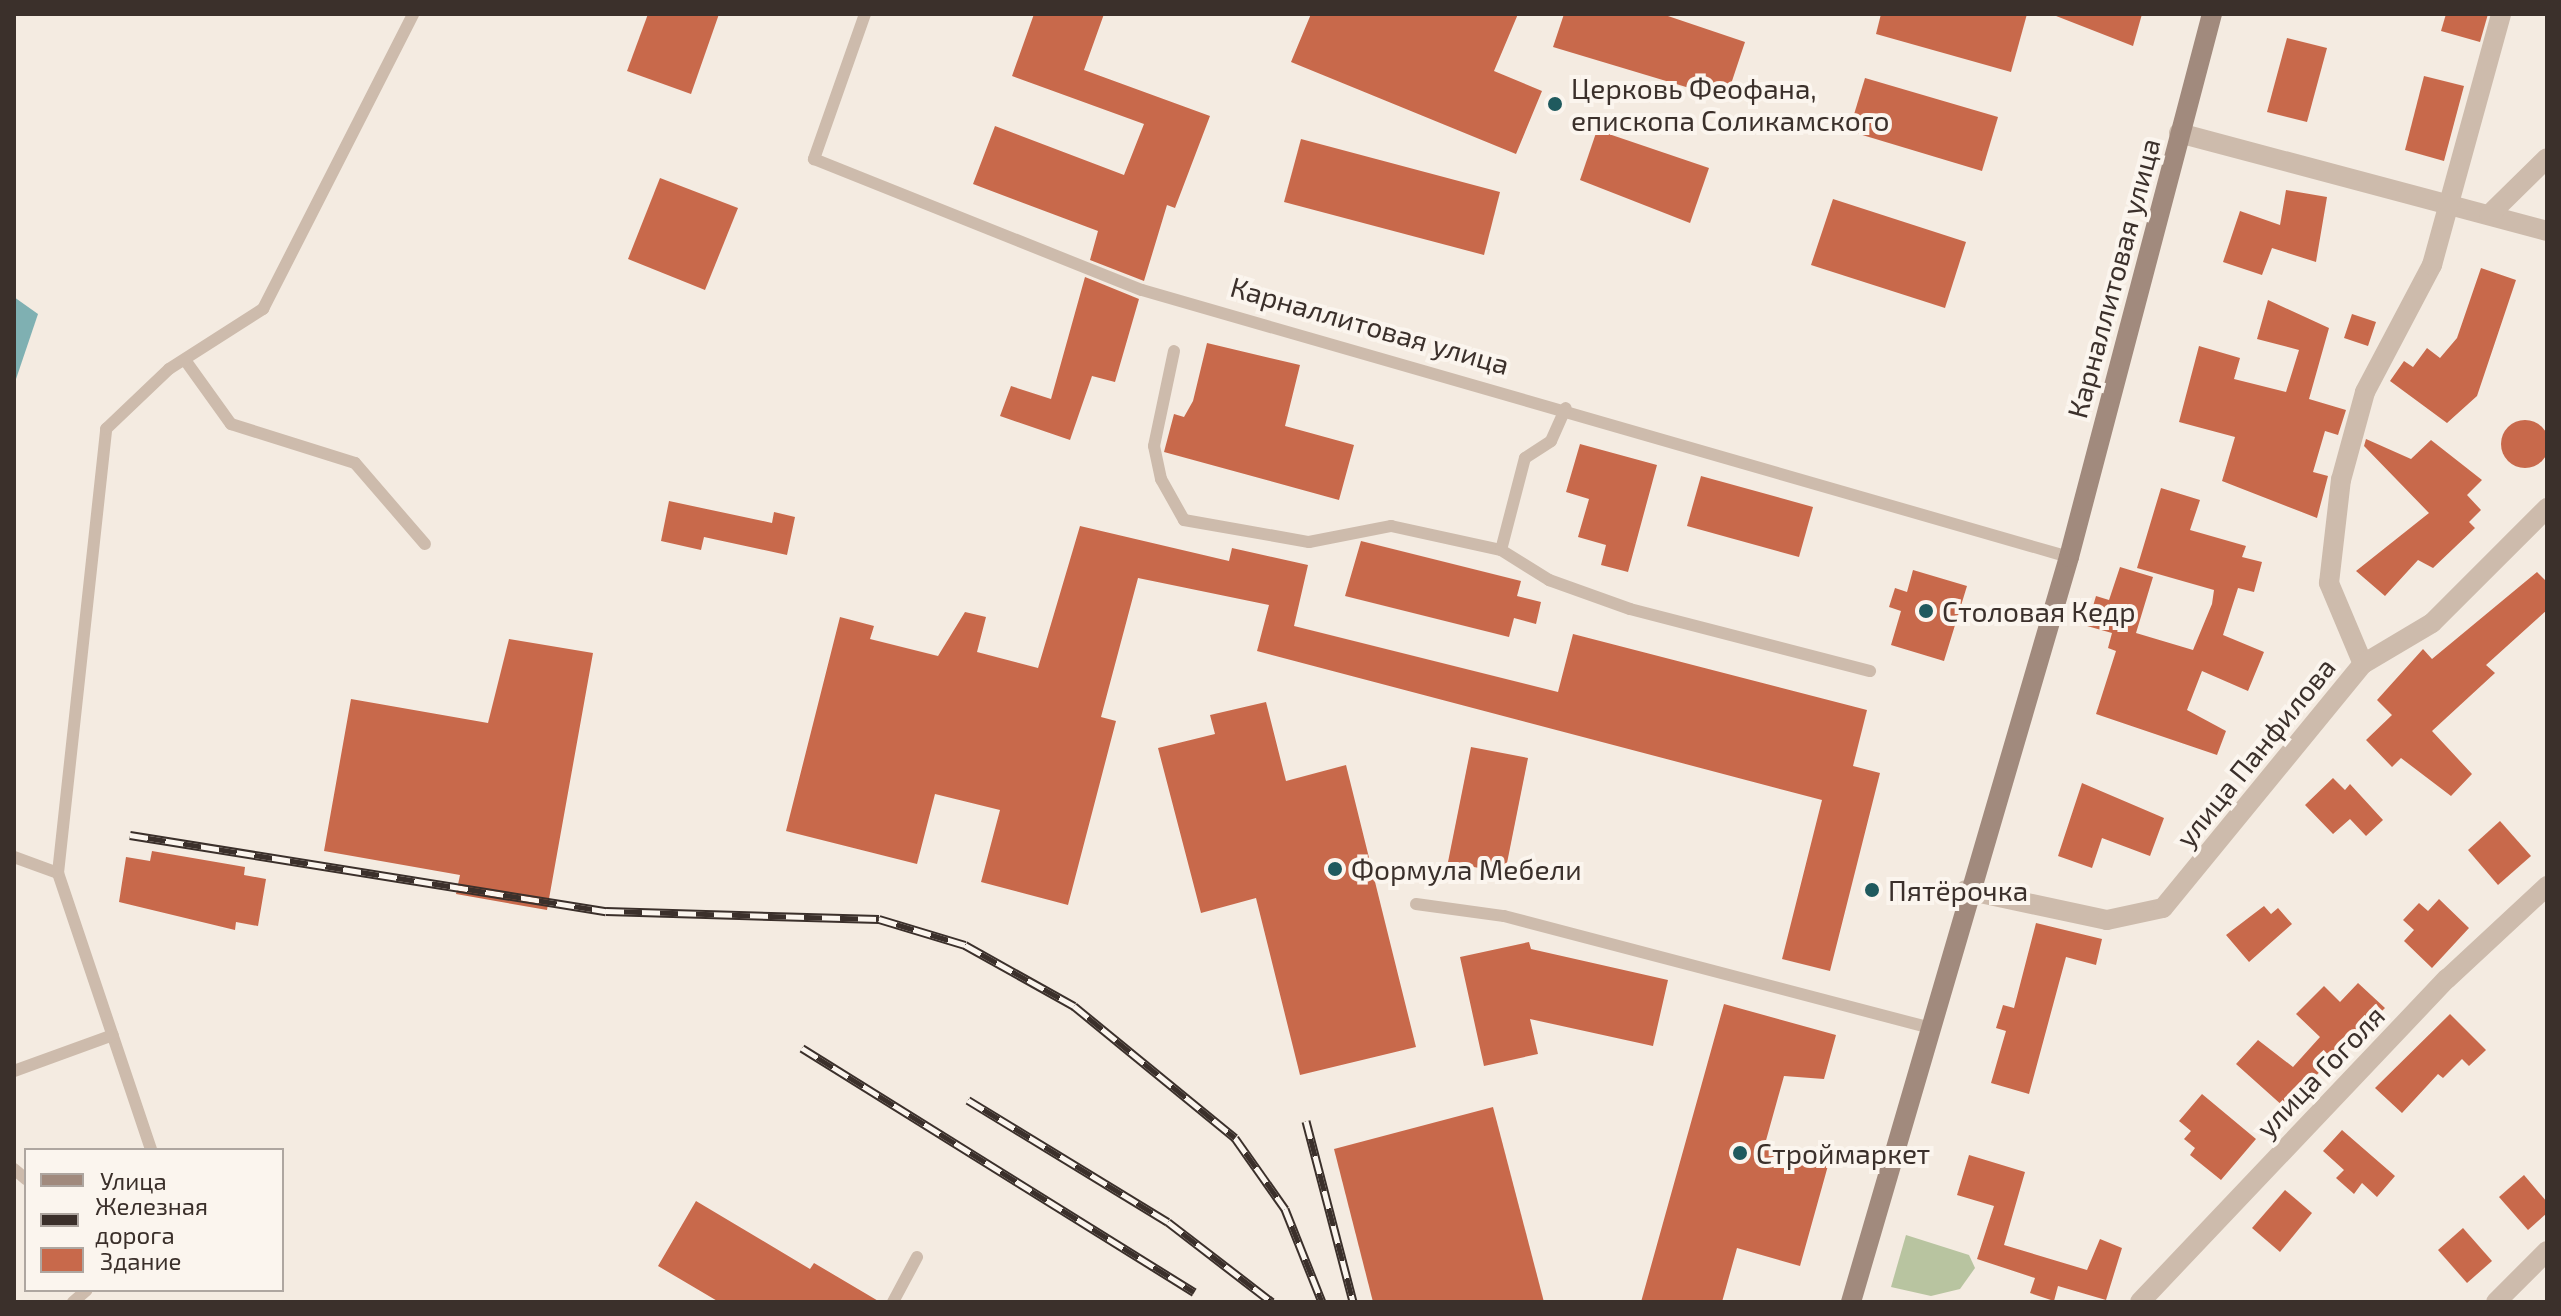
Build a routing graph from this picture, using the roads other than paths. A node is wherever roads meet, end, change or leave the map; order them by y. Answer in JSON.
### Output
{"nodes":[{"id":1,"x":413,"y":14,"type":"edge"},
{"id":2,"x":865,"y":14,"type":"edge"},
{"id":3,"x":2212,"y":14,"type":"edge"},
{"id":4,"x":2501,"y":14,"type":"edge"},
{"id":5,"x":2179,"y":133,"type":"junction"},
{"id":6,"x":2547,"y":158,"type":"edge"},
{"id":7,"x":2445,"y":203,"type":"junction"},
{"id":8,"x":2489,"y":215,"type":"junction"},
{"id":9,"x":2547,"y":231,"type":"edge"},
{"id":10,"x":1174,"y":351,"type":"dead end"},
{"id":11,"x":185,"y":360,"type":"junction"},
{"id":12,"x":1566,"y":408,"type":"junction"},
{"id":13,"x":2547,"y":508,"type":"edge"},
{"id":14,"x":425,"y":544,"type":"dead end"},
{"id":15,"x":1501,"y":550,"type":"junction"},
{"id":16,"x":2069,"y":557,"type":"junction"},
{"id":17,"x":2363,"y":664,"type":"junction"},
{"id":18,"x":1870,"y":671,"type":"dead end"},
{"id":19,"x":14,"y":857,"type":"edge"},
{"id":20,"x":58,"y":873,"type":"junction"},
{"id":21,"x":2547,"y":886,"type":"edge"},
{"id":22,"x":1966,"y":890,"type":"junction"},
{"id":23,"x":1416,"y":904,"type":"dead end"},
{"id":24,"x":1927,"y":1027,"type":"junction"},
{"id":25,"x":113,"y":1035,"type":"junction"},
{"id":26,"x":14,"y":1071,"type":"edge"},
{"id":27,"x":150,"y":1148,"type":"edge"},
{"id":28,"x":2547,"y":1251,"type":"edge"},
{"id":29,"x":917,"y":1257,"type":"dead end"},
{"id":30,"x":893,"y":1302,"type":"edge"},
{"id":31,"x":1851,"y":1302,"type":"edge"},
{"id":32,"x":2140,"y":1302,"type":"edge"},
{"id":33,"x":2496,"y":1302,"type":"edge"}],
"edges":[{"from":1,"to":11,"type":"lane"},
{"from":2,"to":12,"type":"lane","name":"Карналлитовая улица"},
{"from":3,"to":5,"type":"street","name":"Карналлитовая улица"},
{"from":4,"to":7,"type":"street"},
{"from":5,"to":7,"type":"street"},
{"from":5,"to":16,"type":"street","name":"Карналлитовая улица"},
{"from":6,"to":8,"type":"street"},
{"from":7,"to":8,"type":"street"},
{"from":7,"to":17,"type":"street"},
{"from":8,"to":9,"type":"street"},
{"from":10,"to":15,"type":"lane"},
{"from":11,"to":14,"type":"lane"},
{"from":11,"to":20,"type":"lane"},
{"from":12,"to":15,"type":"lane"},
{"from":12,"to":16,"type":"lane","name":"Карналлитовая улица"},
{"from":13,"to":17,"type":"street","name":"улица Панфилова"},
{"from":15,"to":18,"type":"lane"},
{"from":16,"to":22,"type":"street","name":"Карналлитовая улица"},
{"from":17,"to":22,"type":"street","name":"улица Панфилова"},
{"from":19,"to":20,"type":"lane"},
{"from":20,"to":25,"type":"lane"},
{"from":21,"to":32,"type":"street","name":"улица Гоголя"},
{"from":22,"to":24,"type":"street","name":"Карналлитовая улица"},
{"from":23,"to":24,"type":"lane"},
{"from":24,"to":31,"type":"street","name":"Карналлитовая улица"},
{"from":25,"to":26,"type":"lane"},
{"from":25,"to":27,"type":"lane"},
{"from":28,"to":33,"type":"street"},
{"from":29,"to":30,"type":"lane"}]}
